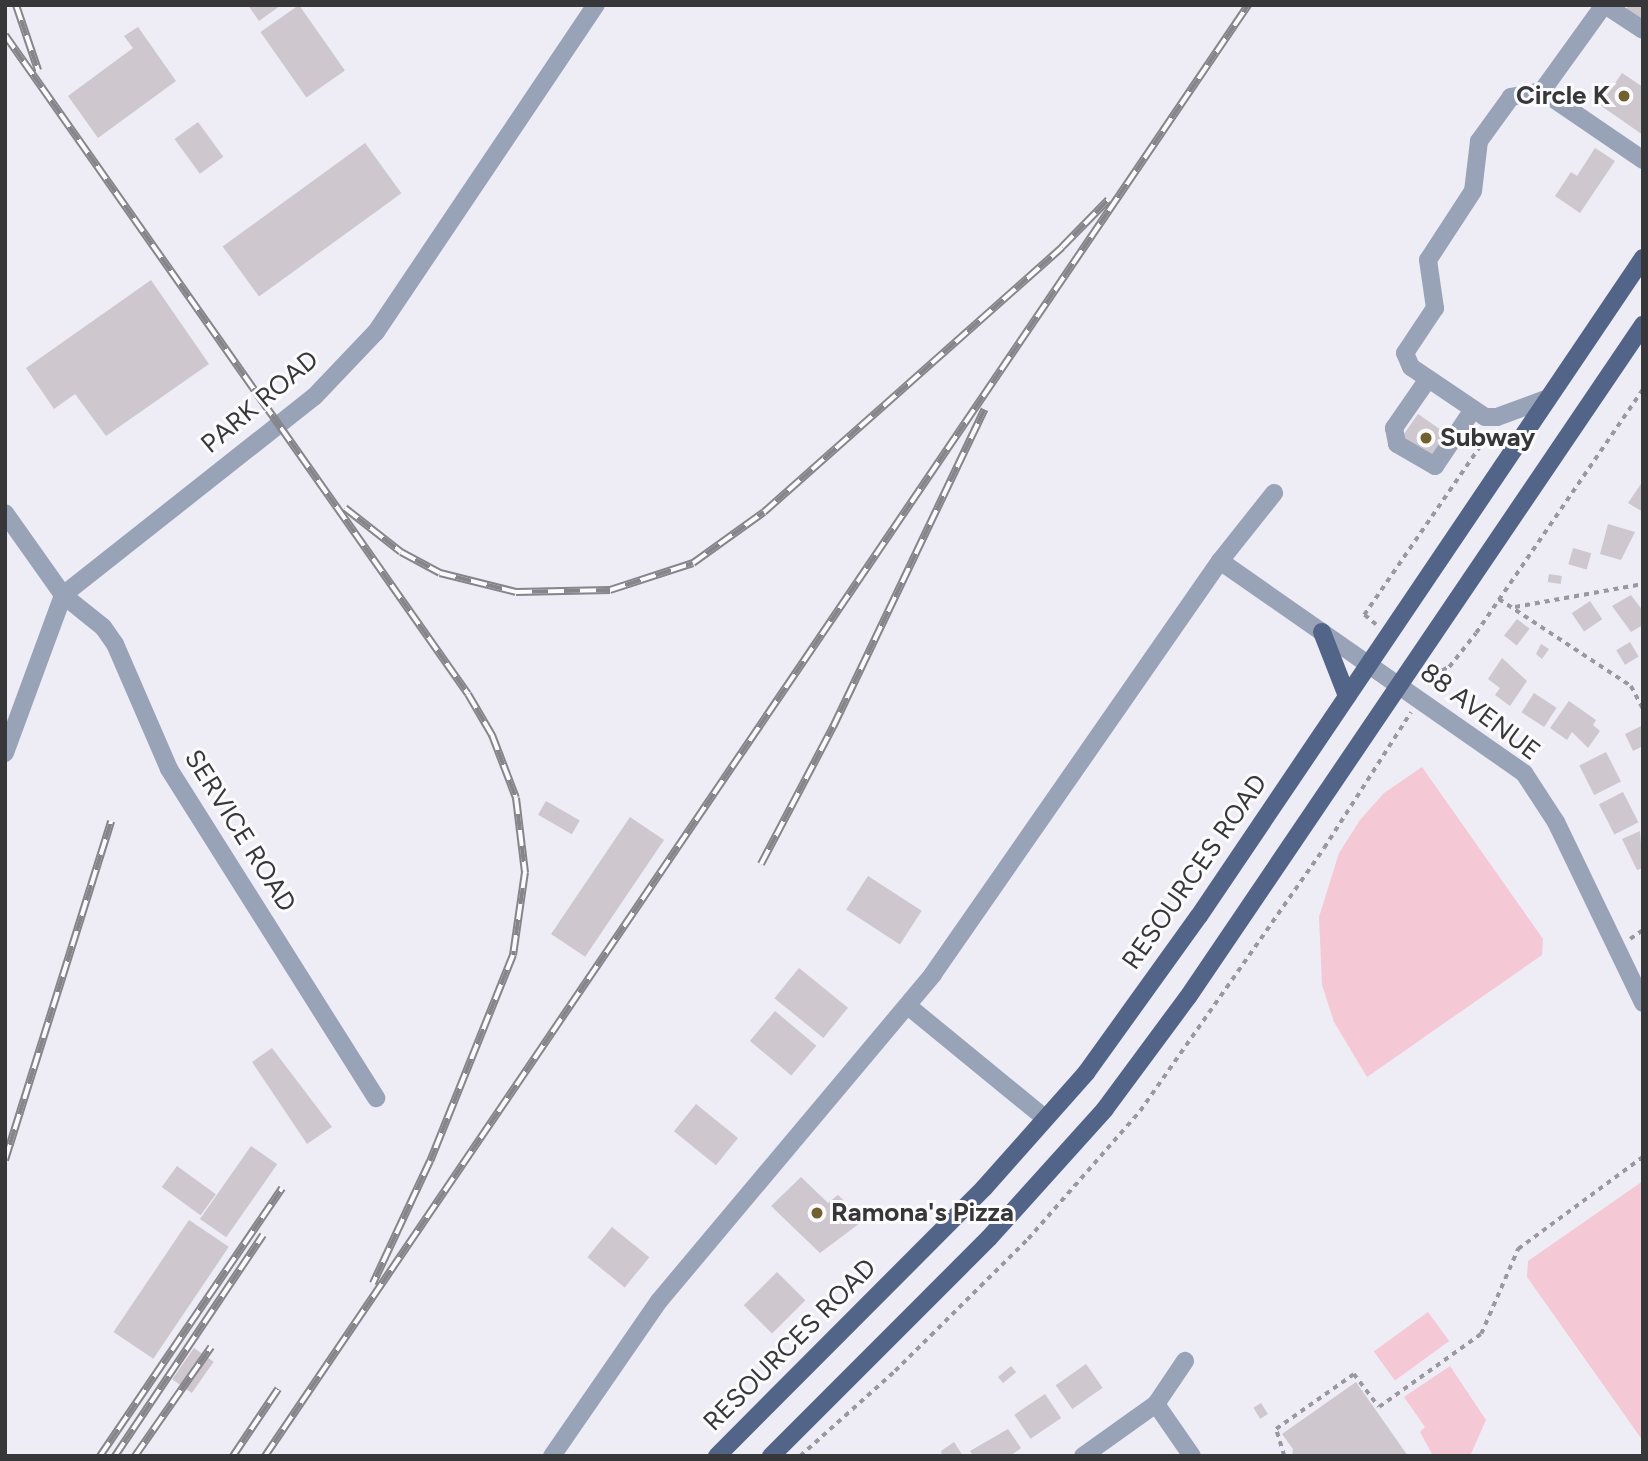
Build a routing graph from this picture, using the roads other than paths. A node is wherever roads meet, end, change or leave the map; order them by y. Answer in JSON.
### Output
{"nodes":[{"id":1,"x":596,"y":5,"type":"edge"},
{"id":2,"x":1605,"y":5,"type":"edge"},
{"id":3,"x":1643,"y":30,"type":"edge"},
{"id":4,"x":1542,"y":91,"type":"junction"},
{"id":5,"x":1643,"y":160,"type":"edge"},
{"id":6,"x":1643,"y":258,"type":"edge"},
{"id":7,"x":1643,"y":325,"type":"edge"},
{"id":8,"x":1428,"y":379,"type":"junction"},
{"id":9,"x":1546,"y":400,"type":"junction"},
{"id":10,"x":1472,"y":411,"type":"junction"},
{"id":11,"x":1275,"y":493,"type":"dead end"},
{"id":12,"x":5,"y":513,"type":"edge"},
{"id":13,"x":1220,"y":561,"type":"junction"},
{"id":14,"x":63,"y":595,"type":"junction"},
{"id":15,"x":1321,"y":632,"type":"junction"},
{"id":16,"x":1368,"y":661,"type":"junction"},
{"id":17,"x":1400,"y":685,"type":"junction"},
{"id":18,"x":1347,"y":696,"type":"junction"},
{"id":19,"x":5,"y":753,"type":"edge"},
{"id":20,"x":1643,"y":1003,"type":"edge"},
{"id":21,"x":908,"y":1006,"type":"junction"},
{"id":22,"x":376,"y":1098,"type":"dead end"},
{"id":23,"x":1045,"y":1118,"type":"junction"},
{"id":24,"x":1185,"y":1361,"type":"dead end"},
{"id":25,"x":1156,"y":1404,"type":"junction"},
{"id":26,"x":552,"y":1456,"type":"edge"},
{"id":27,"x":717,"y":1456,"type":"edge"},
{"id":28,"x":772,"y":1456,"type":"edge"},
{"id":29,"x":1083,"y":1456,"type":"edge"},
{"id":30,"x":1192,"y":1456,"type":"edge"}],
"edges":[{"from":1,"to":14,"type":"street","name":"PARK ROAD"},
{"from":2,"to":3,"type":"street"},
{"from":2,"to":4,"type":"street"},
{"from":4,"to":5,"type":"street"},
{"from":4,"to":8,"type":"street"},
{"from":6,"to":9,"type":"main road","name":"RESOURCES ROAD"},
{"from":7,"to":17,"type":"main road"},
{"from":8,"to":10,"type":"street"},
{"from":8,"to":10,"type":"street"},
{"from":9,"to":10,"type":"street"},
{"from":9,"to":16,"type":"main road","name":"RESOURCES ROAD"},
{"from":11,"to":13,"type":"street"},
{"from":12,"to":14,"type":"street","name":"SERVICE ROAD"},
{"from":13,"to":15,"type":"street","name":"88 AVENUE"},
{"from":13,"to":21,"type":"street"},
{"from":14,"to":19,"type":"street"},
{"from":14,"to":22,"type":"street","name":"SERVICE ROAD"},
{"from":15,"to":16,"type":"street","name":"88 AVENUE"},
{"from":15,"to":18,"type":"main road"},
{"from":16,"to":17,"type":"street","name":"88 AVENUE"},
{"from":16,"to":18,"type":"main road","name":"RESOURCES ROAD"},
{"from":17,"to":20,"type":"street","name":"88 AVENUE"},
{"from":17,"to":28,"type":"main road"},
{"from":18,"to":23,"type":"main road","name":"RESOURCES ROAD"},
{"from":21,"to":23,"type":"street"},
{"from":21,"to":26,"type":"street"},
{"from":23,"to":27,"type":"main road","name":"RESOURCES ROAD"},
{"from":24,"to":25,"type":"street"},
{"from":25,"to":29,"type":"street"},
{"from":25,"to":30,"type":"street"}]}
